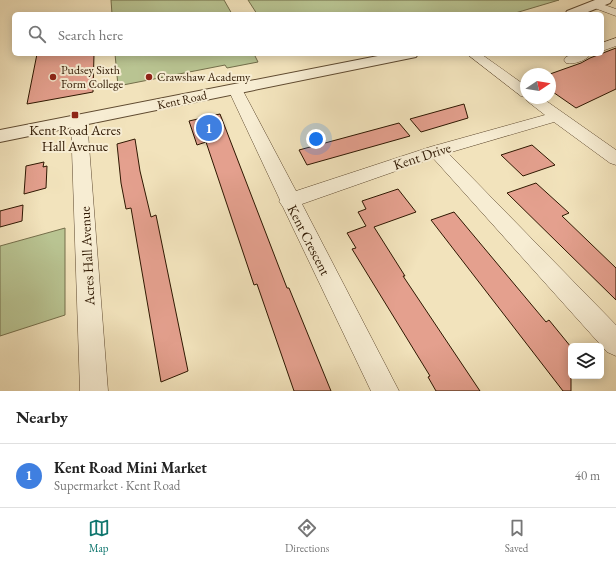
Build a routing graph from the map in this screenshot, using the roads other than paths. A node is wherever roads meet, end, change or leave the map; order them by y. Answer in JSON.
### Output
{"nodes":[{"id":1,"x":601,"y":2,"type":"edge"},
{"id":2,"x":577,"y":12,"type":"edge"},
{"id":3,"x":616,"y":13,"type":"edge"},
{"id":4,"x":616,"y":42,"type":"edge"},
{"id":5,"x":604,"y":46,"type":"edge"},
{"id":6,"x":401,"y":56,"type":"edge"},
{"id":7,"x":476,"y":56,"type":"edge"},
{"id":8,"x":580,"y":56,"type":"edge"},
{"id":9,"x":571,"y":60,"type":"dead end"},
{"id":10,"x":235,"y":89,"type":"junction"},
{"id":11,"x":520,"y":89,"type":"edge"},
{"id":12,"x":540,"y":104,"type":"edge"},
{"id":13,"x":557,"y":116,"type":"junction"},
{"id":14,"x":79,"y":120,"type":"junction"},
{"id":15,"x":0,"y":136,"type":"edge"},
{"id":16,"x":436,"y":151,"type":"junction"},
{"id":17,"x":616,"y":159,"type":"edge"},
{"id":18,"x":289,"y":201,"type":"junction"},
{"id":19,"x":616,"y":343,"type":"edge"},
{"id":20,"x":94,"y":391,"type":"edge"},
{"id":21,"x":385,"y":391,"type":"edge"}],
"edges":[{"from":1,"to":2,"type":"street"},
{"from":1,"to":3,"type":"street"},
{"from":4,"to":5,"type":"street"},
{"from":6,"to":10,"type":"street","name":"Kent Road"},
{"from":7,"to":11,"type":"street"},
{"from":8,"to":9,"type":"street"},
{"from":10,"to":14,"type":"street","name":"Kent Road"},
{"from":10,"to":18,"type":"street","name":"Kent Crescent"},
{"from":12,"to":13,"type":"street"},
{"from":13,"to":16,"type":"street","name":"Kent Drive"},
{"from":13,"to":17,"type":"street"},
{"from":14,"to":15,"type":"street","name":"Kent Road"},
{"from":14,"to":20,"type":"street","name":"Acres Hall Avenue"},
{"from":16,"to":18,"type":"street","name":"Kent Drive"},
{"from":16,"to":19,"type":"street"},
{"from":18,"to":21,"type":"street","name":"Kent Crescent"}]}
